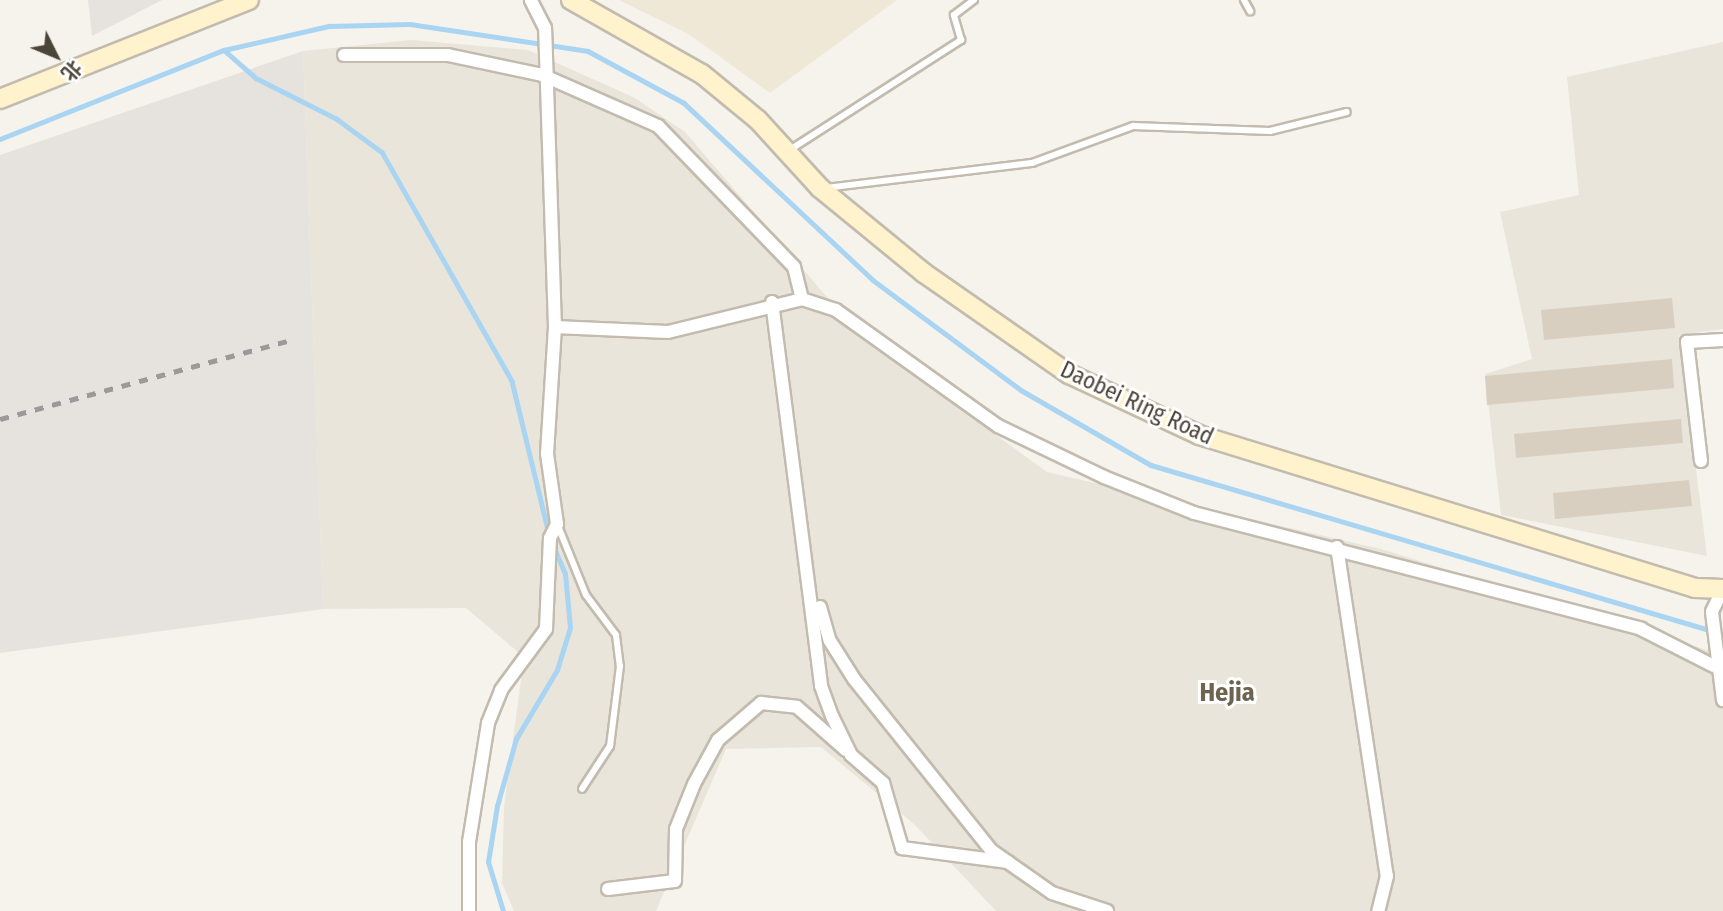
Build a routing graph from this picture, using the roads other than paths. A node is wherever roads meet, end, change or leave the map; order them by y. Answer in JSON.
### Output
{"nodes":[{"id":1,"x":248,"y":0,"type":"edge"},
{"id":2,"x":531,"y":0,"type":"edge"},
{"id":3,"x":571,"y":0,"type":"edge"},
{"id":4,"x":974,"y":0,"type":"edge"},
{"id":5,"x":1244,"y":0,"type":"edge"},
{"id":6,"x":1250,"y":11,"type":"dead end"},
{"id":7,"x":344,"y":55,"type":"dead end"},
{"id":8,"x":542,"y":75,"type":"junction"},
{"id":9,"x":0,"y":99,"type":"edge"},
{"id":10,"x":1347,"y":112,"type":"dead end"},
{"id":11,"x":787,"y":152,"type":"junction"},
{"id":12,"x":820,"y":188,"type":"junction"},
{"id":13,"x":802,"y":299,"type":"junction"},
{"id":14,"x":772,"y":302,"type":"junction"},
{"id":15,"x":555,"y":327,"type":"junction"},
{"id":16,"x":1723,"y":340,"type":"edge"},
{"id":17,"x":1702,"y":461,"type":"dead end"},
{"id":18,"x":557,"y":524,"type":"junction"},
{"id":19,"x":1337,"y":547,"type":"junction"},
{"id":20,"x":804,"y":556,"type":"junction"},
{"id":21,"x":1723,"y":589,"type":"edge"},
{"id":22,"x":1714,"y":661,"type":"junction"},
{"id":23,"x":1723,"y":700,"type":"edge"},
{"id":24,"x":852,"y":755,"type":"junction"},
{"id":25,"x":582,"y":789,"type":"dead end"},
{"id":26,"x":1008,"y":862,"type":"junction"},
{"id":27,"x":608,"y":890,"type":"dead end"},
{"id":28,"x":469,"y":911,"type":"edge"},
{"id":29,"x":1107,"y":911,"type":"edge"},
{"id":30,"x":1378,"y":911,"type":"edge"}],
"edges":[{"from":1,"to":9,"type":"street"},
{"from":2,"to":8,"type":"street"},
{"from":3,"to":11,"type":"street","name":"Daobei Ring Road"},
{"from":4,"to":11,"type":"lane"},
{"from":5,"to":6,"type":"lane"},
{"from":7,"to":8,"type":"street"},
{"from":8,"to":13,"type":"street"},
{"from":8,"to":15,"type":"street"},
{"from":10,"to":12,"type":"lane"},
{"from":11,"to":12,"type":"street","name":"Daobei Ring Road"},
{"from":12,"to":21,"type":"street","name":"Daobei Ring Road"},
{"from":13,"to":14,"type":"street"},
{"from":13,"to":19,"type":"street"},
{"from":14,"to":15,"type":"street"},
{"from":14,"to":20,"type":"street"},
{"from":15,"to":18,"type":"street"},
{"from":16,"to":17,"type":"street"},
{"from":18,"to":25,"type":"lane"},
{"from":18,"to":28,"type":"street"},
{"from":19,"to":22,"type":"street"},
{"from":19,"to":30,"type":"street"},
{"from":20,"to":24,"type":"street"},
{"from":20,"to":26,"type":"street"},
{"from":21,"to":22,"type":"street"},
{"from":22,"to":23,"type":"street"},
{"from":24,"to":26,"type":"street"},
{"from":24,"to":27,"type":"street"},
{"from":26,"to":29,"type":"street"}]}
